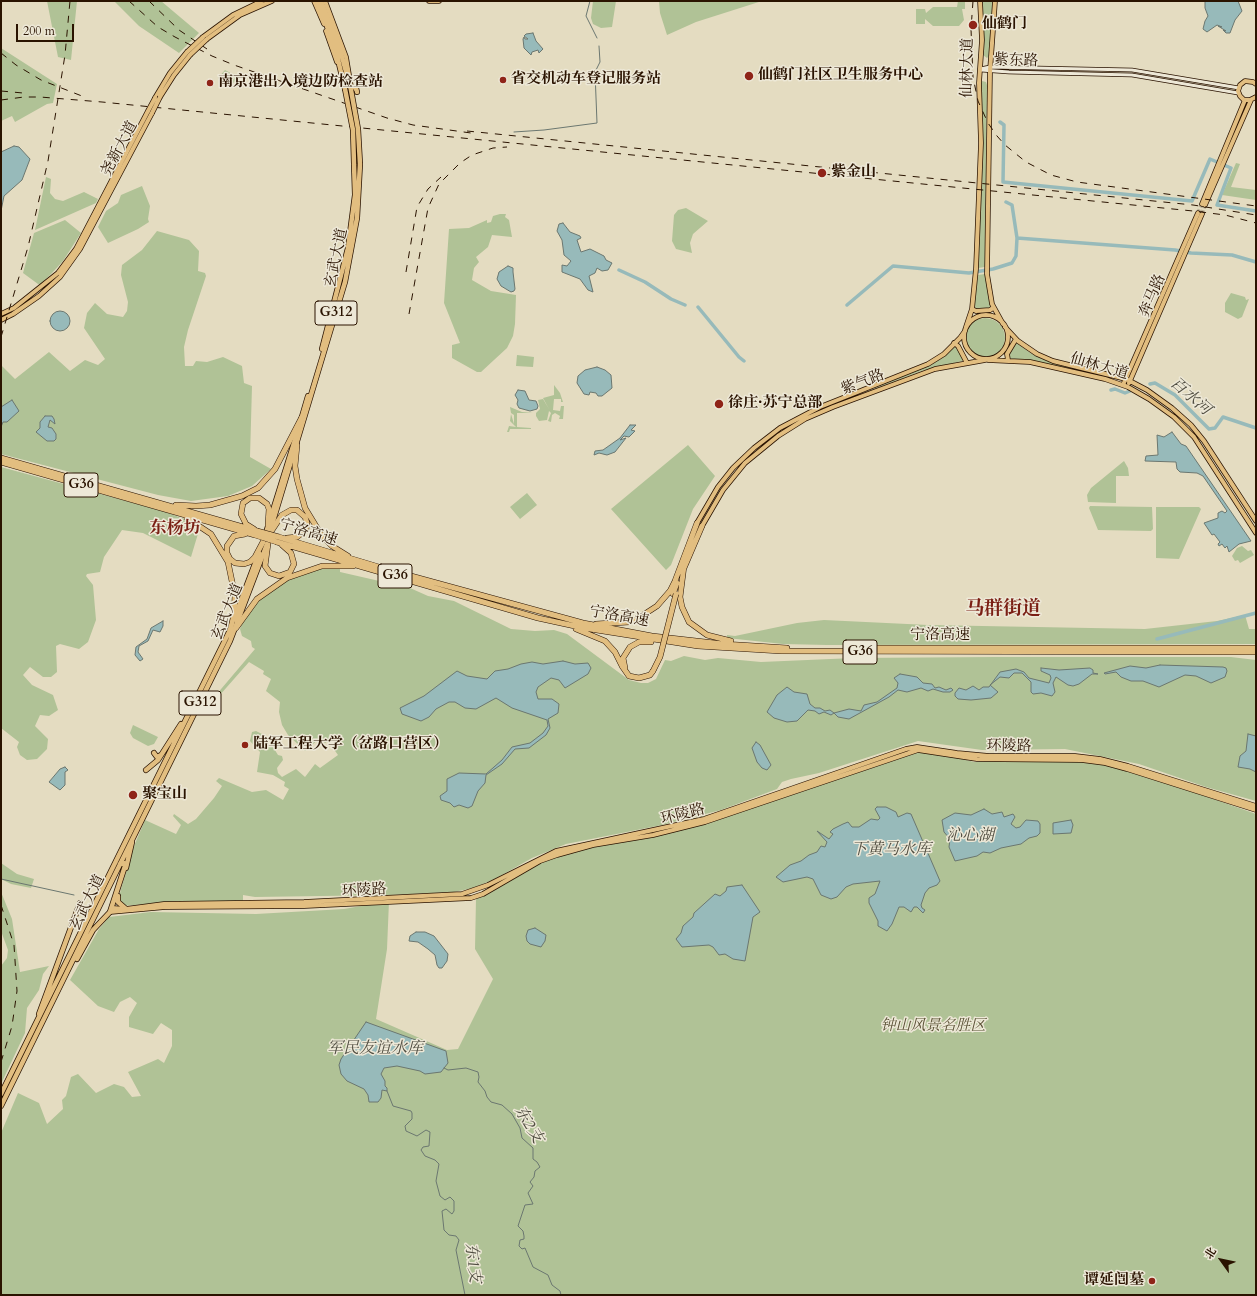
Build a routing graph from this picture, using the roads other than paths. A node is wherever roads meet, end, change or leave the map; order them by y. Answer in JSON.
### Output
{"nodes":[{"id":1,"x":262,"y":1,"type":"edge"},
{"id":2,"x":272,"y":1,"type":"edge"},
{"id":3,"x":314,"y":1,"type":"edge"},
{"id":4,"x":317,"y":1,"type":"edge"},
{"id":5,"x":321,"y":1,"type":"edge"},
{"id":6,"x":325,"y":1,"type":"edge"},
{"id":7,"x":429,"y":1,"type":"edge"},
{"id":8,"x":439,"y":1,"type":"edge"},
{"id":9,"x":980,"y":1,"type":"edge"},
{"id":10,"x":995,"y":1,"type":"edge"},
{"id":11,"x":205,"y":38,"type":"junction"},
{"id":12,"x":337,"y":47,"type":"junction"},
{"id":13,"x":980,"y":69,"type":"junction"},
{"id":14,"x":990,"y":69,"type":"junction"},
{"id":15,"x":1256,"y":77,"type":"edge"},
{"id":16,"x":350,"y":82,"type":"junction"},
{"id":17,"x":1254,"y":83,"type":"edge"},
{"id":18,"x":345,"y":89,"type":"junction"},
{"id":19,"x":1238,"y":90,"type":"junction"},
{"id":20,"x":1255,"y":98,"type":"edge"},
{"id":21,"x":1245,"y":100,"type":"junction"},
{"id":22,"x":150,"y":112,"type":"junction"},
{"id":23,"x":1221,"y":163,"type":"junction"},
{"id":24,"x":357,"y":164,"type":"junction"},
{"id":25,"x":1204,"y":205,"type":"tunnel mouth"},
{"id":26,"x":1200,"y":214,"type":"tunnel mouth"},
{"id":27,"x":993,"y":308,"type":"junction"},
{"id":28,"x":972,"y":309,"type":"junction"},
{"id":29,"x":1,"y":314,"type":"edge"},
{"id":30,"x":1,"y":320,"type":"edge"},
{"id":31,"x":1004,"y":325,"type":"junction"},
{"id":32,"x":965,"y":329,"type":"junction"},
{"id":33,"x":1016,"y":339,"type":"junction"},
{"id":34,"x":954,"y":343,"type":"junction"},
{"id":35,"x":986,"y":360,"type":"junction"},
{"id":36,"x":1008,"y":360,"type":"junction"},
{"id":37,"x":967,"y":363,"type":"junction"},
{"id":38,"x":1128,"y":380,"type":"junction"},
{"id":39,"x":1126,"y":386,"type":"junction"},
{"id":40,"x":312,"y":388,"type":"junction"},
{"id":41,"x":852,"y":394,"type":"junction"},
{"id":42,"x":854,"y":400,"type":"junction"},
{"id":43,"x":815,"y":412,"type":"junction"},
{"id":44,"x":302,"y":417,"type":"junction"},
{"id":45,"x":1198,"y":433,"type":"junction"},
{"id":46,"x":1193,"y":436,"type":"junction"},
{"id":47,"x":297,"y":444,"type":"junction"},
{"id":48,"x":1,"y":458,"type":"edge"},
{"id":49,"x":1,"y":462,"type":"edge"},
{"id":50,"x":139,"y":497,"type":"junction"},
{"id":51,"x":160,"y":507,"type":"junction"},
{"id":52,"x":1256,"y":521,"type":"edge"},
{"id":53,"x":699,"y":524,"type":"junction"},
{"id":54,"x":268,"y":525,"type":"junction"},
{"id":55,"x":1256,"y":532,"type":"edge"},
{"id":56,"x":256,"y":533,"type":"junction"},
{"id":57,"x":274,"y":539,"type":"junction"},
{"id":58,"x":263,"y":542,"type":"junction"},
{"id":59,"x":321,"y":552,"type":"junction"},
{"id":60,"x":684,"y":555,"type":"junction"},
{"id":61,"x":356,"y":561,"type":"junction"},
{"id":62,"x":360,"y":566,"type":"junction"},
{"id":63,"x":684,"y":566,"type":"junction"},
{"id":64,"x":675,"y":594,"type":"junction"},
{"id":65,"x":538,"y":618,"type":"junction"},
{"id":66,"x":583,"y":623,"type":"junction"},
{"id":67,"x":236,"y":628,"type":"junction"},
{"id":68,"x":230,"y":631,"type":"junction"},
{"id":69,"x":698,"y":646,"type":"junction"},
{"id":70,"x":779,"y":647,"type":"junction"},
{"id":71,"x":1256,"y":648,"type":"edge"},
{"id":72,"x":1256,"y":652,"type":"edge"},
{"id":73,"x":652,"y":671,"type":"junction"},
{"id":74,"x":187,"y":717,"type":"junction"},
{"id":75,"x":154,"y":753,"type":"dead end"},
{"id":76,"x":162,"y":754,"type":"junction"},
{"id":77,"x":146,"y":770,"type":"dead end"},
{"id":78,"x":1256,"y":806,"type":"edge"},
{"id":79,"x":1256,"y":810,"type":"edge"},
{"id":80,"x":132,"y":841,"type":"junction"},
{"id":81,"x":118,"y":864,"type":"junction"},
{"id":82,"x":80,"y":903,"type":"dead end"},
{"id":83,"x":126,"y":909,"type":"junction"},
{"id":84,"x":111,"y":910,"type":"junction"},
{"id":85,"x":93,"y":914,"type":"junction"},
{"id":86,"x":62,"y":981,"type":"junction"},
{"id":87,"x":36,"y":1025,"type":"junction"},
{"id":88,"x":1,"y":1094,"type":"edge"},
{"id":89,"x":1,"y":1106,"type":"edge"}],
"edges":[{"from":1,"to":11,"type":"main road","name":"尧新大道"},
{"from":2,"to":11,"type":"main road","name":"尧新大道"},
{"from":3,"to":18,"type":"main road"},
{"from":4,"to":12,"type":"highway","number":"G312"},
{"from":5,"to":12,"type":"highway","number":"G312"},
{"from":6,"to":16,"type":"main road"},
{"from":7,"to":8,"type":"main road"},
{"from":9,"to":13,"type":"main road","name":"仙林大道"},
{"from":10,"to":14,"type":"main road","name":"仙林大道"},
{"from":11,"to":22,"type":"main road","name":"尧新大道","bridge":true},
{"from":12,"to":16,"type":"highway","number":"G312"},
{"from":12,"to":18,"type":"highway","number":"G312"},
{"from":13,"to":14,"type":"main road","name":"紫东路"},
{"from":13,"to":28,"type":"main road","name":"仙林大道"},
{"from":14,"to":19,"type":"main road","name":"紫东路"},
{"from":14,"to":27,"type":"main road","name":"仙林大道"},
{"from":15,"to":17,"type":"main road"},
{"from":16,"to":24,"type":"highway","name":"玄武大道","number":"G312","bridge":true},
{"from":17,"to":19,"type":"main road"},
{"from":18,"to":24,"type":"highway","name":"玄武大道","number":"G312","bridge":true},
{"from":19,"to":21,"type":"main road"},
{"from":20,"to":21,"type":"main road"},
{"from":20,"to":23,"type":"main road"},
{"from":21,"to":23,"type":"main road"},
{"from":22,"to":29,"type":"main road","name":"尧新大道"},
{"from":22,"to":30,"type":"main road","name":"尧新大道"},
{"from":23,"to":25,"type":"main road"},
{"from":24,"to":40,"type":"highway","name":"玄武大道","number":"G312"},
{"from":26,"to":38,"type":"main road","name":"奔马路"},
{"from":27,"to":28,"type":"main road"},
{"from":27,"to":31,"type":"main road","name":"仙林大道"},
{"from":28,"to":32,"type":"main road","name":"仙林大道"},
{"from":31,"to":32,"type":"main road"},
{"from":31,"to":33,"type":"main road","name":"仙林大道"},
{"from":31,"to":35,"type":"main road"},
{"from":32,"to":34,"type":"main road","name":"紫气路"},
{"from":32,"to":35,"type":"main road"},
{"from":33,"to":36,"type":"main road"},
{"from":33,"to":38,"type":"main road","name":"仙林大道"},
{"from":34,"to":37,"type":"main road"},
{"from":34,"to":41,"type":"main road","name":"紫气路"},
{"from":35,"to":36,"type":"main road","name":"仙林大道"},
{"from":35,"to":37,"type":"main road","name":"紫气路"},
{"from":36,"to":39,"type":"main road","name":"仙林大道"},
{"from":37,"to":42,"type":"main road","name":"紫气路"},
{"from":38,"to":39,"type":"main road","name":"奔马路"},
{"from":38,"to":45,"type":"main road","name":"仙林大道"},
{"from":39,"to":46,"type":"main road","name":"仙林大道"},
{"from":40,"to":44,"type":"highway","name":"玄武大道","number":"G312"},
{"from":40,"to":47,"type":"highway","name":"玄武大道","number":"G312"},
{"from":41,"to":42,"type":"main road"},
{"from":41,"to":43,"type":"main road","name":"紫气路"},
{"from":42,"to":43,"type":"main road","name":"紫气路"},
{"from":43,"to":53,"type":"main road","name":"紫气路"},
{"from":44,"to":50,"type":"highway"},
{"from":44,"to":54,"type":"highway","name":"玄武大道","number":"G312"},
{"from":45,"to":46,"type":"main road"},
{"from":45,"to":52,"type":"main road","name":"仙林大道"},
{"from":46,"to":55,"type":"main road","name":"仙林大道"},
{"from":47,"to":57,"type":"highway","name":"玄武大道","number":"G312"},
{"from":47,"to":61,"type":"highway"},
{"from":48,"to":50,"type":"highway","name":"宁洛高速","number":"G36"},
{"from":49,"to":51,"type":"highway","name":"宁洛高速","number":"G36"},
{"from":50,"to":56,"type":"highway","name":"宁洛高速","number":"G36"},
{"from":51,"to":56,"type":"highway","name":"宁洛高速","number":"G36"},
{"from":51,"to":68,"type":"highway"},
{"from":53,"to":60,"type":"highway"},
{"from":53,"to":63,"type":"highway"},
{"from":54,"to":56,"type":"highway"},
{"from":54,"to":58,"type":"highway","name":"玄武大道","number":"G312"},
{"from":56,"to":57,"type":"highway","name":"宁洛高速","number":"G36","bridge":true},
{"from":56,"to":58,"type":"highway"},
{"from":57,"to":57,"type":"highway"},
{"from":57,"to":57,"type":"highway"},
{"from":57,"to":59,"type":"highway","name":"宁洛高速","number":"G36"},
{"from":57,"to":67,"type":"highway","name":"玄武大道","number":"G312"},
{"from":58,"to":68,"type":"highway","name":"玄武大道","number":"G312"},
{"from":59,"to":61,"type":"highway","name":"宁洛高速","number":"G36"},
{"from":59,"to":62,"type":"highway","name":"宁洛高速","number":"G36"},
{"from":60,"to":64,"type":"highway"},
{"from":60,"to":66,"type":"highway"},
{"from":61,"to":66,"type":"highway","name":"宁洛高速","number":"G36"},
{"from":62,"to":65,"type":"highway","name":"宁洛高速","number":"G36"},
{"from":62,"to":67,"type":"highway"},
{"from":63,"to":64,"type":"highway"},
{"from":63,"to":70,"type":"highway"},
{"from":64,"to":73,"type":"highway","bridge":true},
{"from":65,"to":69,"type":"highway","name":"宁洛高速","number":"G36"},
{"from":65,"to":73,"type":"highway"},
{"from":66,"to":70,"type":"highway","name":"宁洛高速","number":"G36"},
{"from":67,"to":80,"type":"highway","name":"玄武大道","number":"G312"},
{"from":68,"to":74,"type":"highway","name":"玄武大道","number":"G312"},
{"from":69,"to":72,"type":"highway","name":"宁洛高速","number":"G36"},
{"from":69,"to":73,"type":"highway"},
{"from":70,"to":71,"type":"highway","name":"宁洛高速","number":"G36"},
{"from":74,"to":76,"type":"highway"},
{"from":74,"to":81,"type":"highway","name":"玄武大道","number":"G312"},
{"from":75,"to":76,"type":"highway"},
{"from":76,"to":77,"type":"highway"},
{"from":78,"to":83,"type":"main road","name":"环陵路"},
{"from":79,"to":84,"type":"main road","name":"环陵路"},
{"from":80,"to":81,"type":"highway","name":"玄武大道","number":"G312"},
{"from":80,"to":83,"type":"highway"},
{"from":81,"to":84,"type":"highway"},
{"from":81,"to":85,"type":"highway","name":"玄武大道"},
{"from":82,"to":87,"type":"highway"},
{"from":83,"to":84,"type":"main road","name":"环陵路"},
{"from":84,"to":86,"type":"highway"},
{"from":85,"to":86,"type":"highway","name":"玄武大道"},
{"from":85,"to":87,"type":"highway","name":"玄武大道"},
{"from":86,"to":89,"type":"highway","name":"玄武大道"},
{"from":87,"to":88,"type":"highway","name":"玄武大道"}]}
